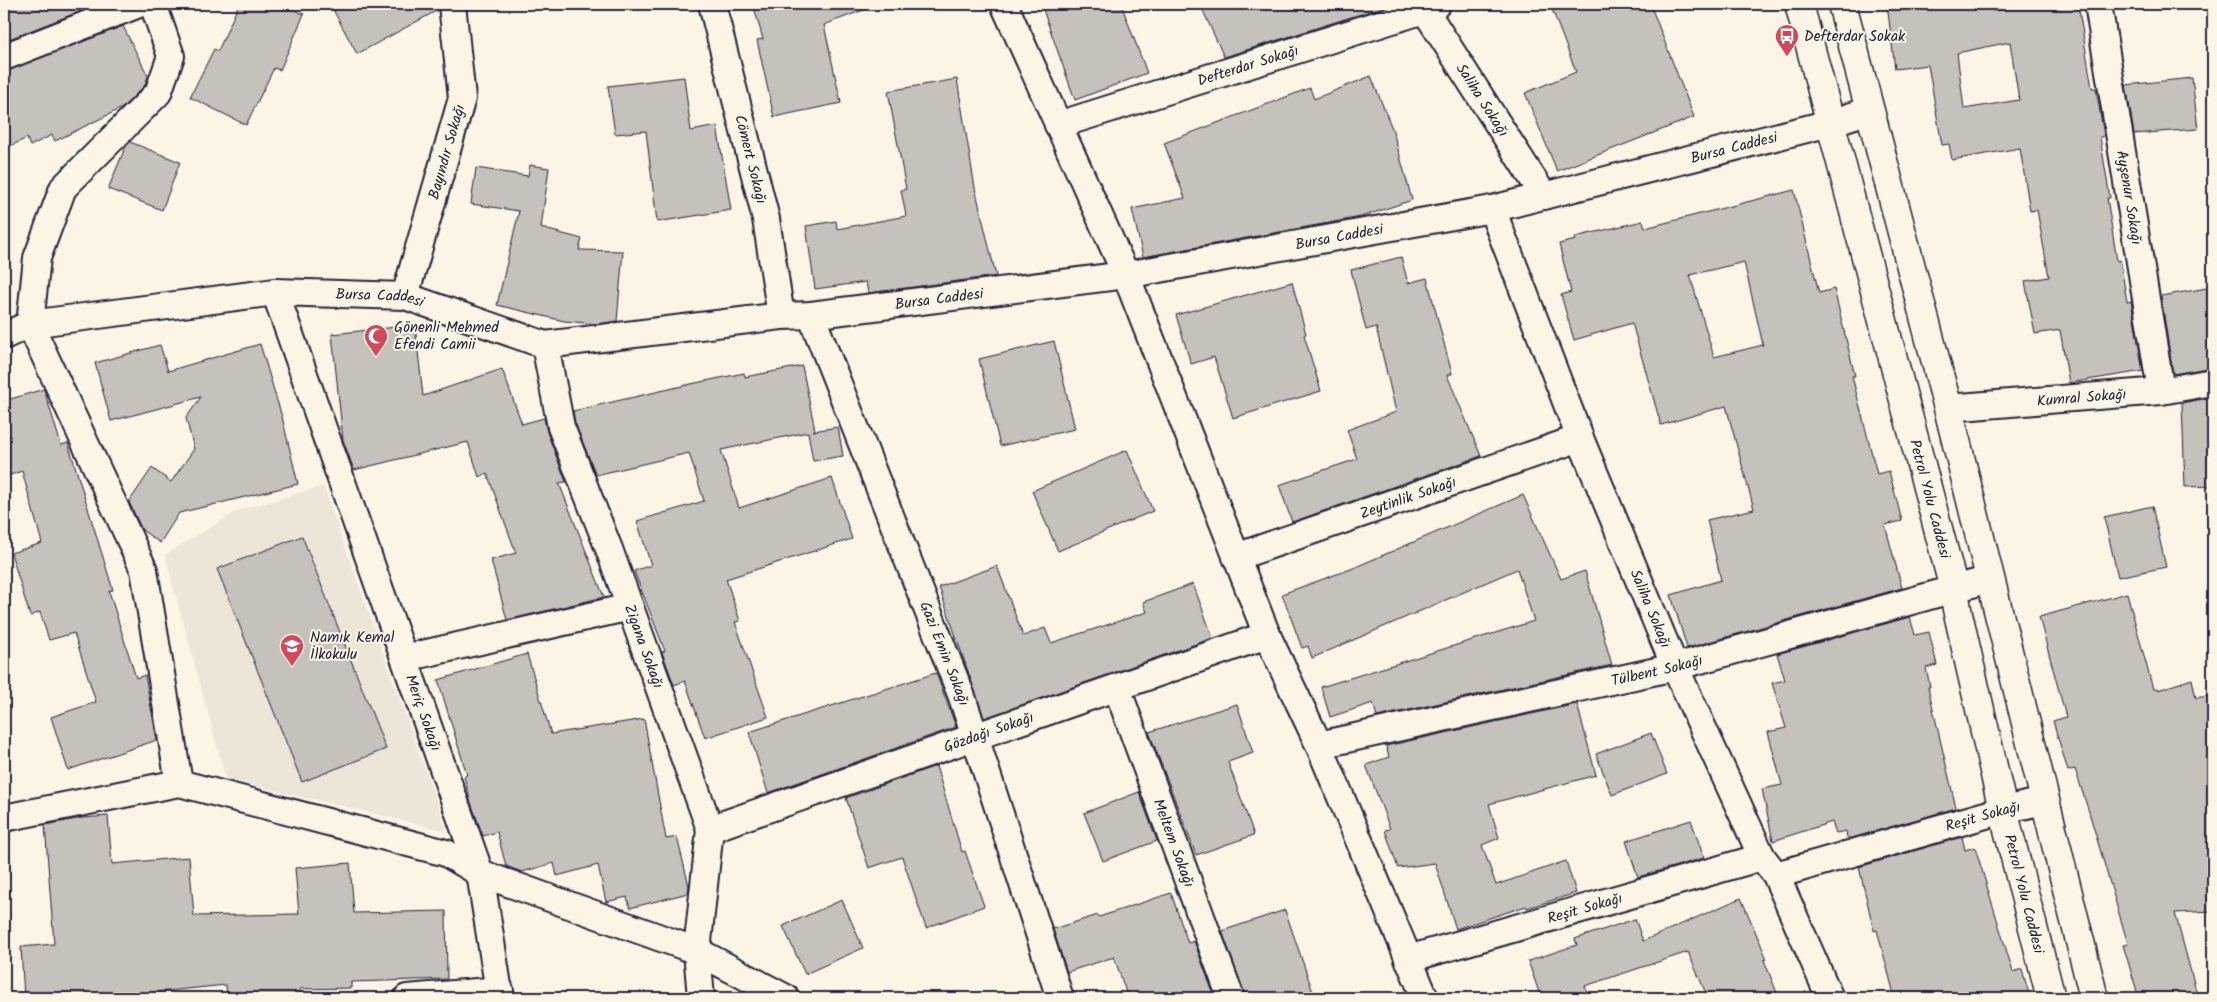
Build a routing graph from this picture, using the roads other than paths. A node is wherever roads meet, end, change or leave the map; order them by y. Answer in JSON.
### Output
{"nodes":[{"id":1,"x":139,"y":4,"type":"edge"},
{"id":2,"x":153,"y":4,"type":"edge"},
{"id":3,"x":452,"y":4,"type":"edge"},
{"id":4,"x":712,"y":4,"type":"edge"},
{"id":5,"x":1004,"y":4,"type":"edge"},
{"id":6,"x":1799,"y":4,"type":"edge"},
{"id":7,"x":1842,"y":4,"type":"edge"},
{"id":8,"x":2098,"y":4,"type":"edge"},
{"id":9,"x":1428,"y":6,"type":"edge"},
{"id":10,"x":4,"y":57,"type":"edge"},
{"id":11,"x":1870,"y":110,"type":"junction"},
{"id":12,"x":1830,"y":123,"type":"junction"},
{"id":13,"x":1058,"y":125,"type":"junction"},
{"id":14,"x":1544,"y":196,"type":"junction"},
{"id":15,"x":1492,"y":208,"type":"junction"},
{"id":16,"x":1126,"y":275,"type":"junction"},
{"id":17,"x":276,"y":292,"type":"junction"},
{"id":18,"x":405,"y":296,"type":"junction"},
{"id":19,"x":811,"y":315,"type":"junction"},
{"id":20,"x":781,"y":316,"type":"junction"},
{"id":21,"x":30,"y":324,"type":"junction"},
{"id":22,"x":4,"y":336,"type":"edge"},
{"id":23,"x":544,"y":345,"type":"junction"},
{"id":24,"x":2213,"y":382,"type":"edge"},
{"id":25,"x":2161,"y":391,"type":"junction"},
{"id":26,"x":1948,"y":408,"type":"junction"},
{"id":27,"x":1580,"y":438,"type":"junction"},
{"id":28,"x":1236,"y":556,"type":"junction"},
{"id":29,"x":1990,"y":579,"type":"junction"},
{"id":30,"x":1954,"y":589,"type":"junction"},
{"id":31,"x":630,"y":607,"type":"junction"},
{"id":32,"x":1267,"y":635,"type":"junction"},
{"id":33,"x":405,"y":658,"type":"junction"},
{"id":34,"x":1675,"y":666,"type":"junction"},
{"id":35,"x":1117,"y":688,"type":"junction"},
{"id":36,"x":975,"y":738,"type":"junction"},
{"id":37,"x":1319,"y":745,"type":"junction"},
{"id":38,"x":179,"y":783,"type":"junction"},
{"id":39,"x":2045,"y":801,"type":"junction"},
{"id":40,"x":2004,"y":810,"type":"junction"},
{"id":41,"x":4,"y":818,"type":"edge"},
{"id":42,"x":710,"y":829,"type":"junction"},
{"id":43,"x":1769,"y":866,"type":"junction"},
{"id":44,"x":480,"y":873,"type":"junction"},
{"id":45,"x":697,"y":951,"type":"junction"},
{"id":46,"x":1408,"y":959,"type":"junction"},
{"id":47,"x":500,"y":994,"type":"edge"},
{"id":48,"x":407,"y":998,"type":"edge"},
{"id":49,"x":701,"y":998,"type":"edge"},
{"id":50,"x":786,"y":998,"type":"edge"},
{"id":51,"x":1060,"y":998,"type":"edge"},
{"id":52,"x":1231,"y":998,"type":"edge"},
{"id":53,"x":1425,"y":998,"type":"edge"},
{"id":54,"x":1830,"y":998,"type":"edge"},
{"id":55,"x":2051,"y":998,"type":"edge"},
{"id":56,"x":2094,"y":998,"type":"edge"}],
"edges":[{"from":1,"to":10,"type":"street"},
{"from":2,"to":21,"type":"street"},
{"from":3,"to":18,"type":"street","name":"Bayındır Sokağı"},
{"from":4,"to":20,"type":"street","name":"Cömert Sokağı"},
{"from":5,"to":13,"type":"street"},
{"from":6,"to":12,"type":"main road","name":"Petrol Yolu Caddesi"},
{"from":7,"to":11,"type":"main road"},
{"from":8,"to":25,"type":"street","name":"Ayşenur Sokağı"},
{"from":9,"to":13,"type":"street","name":"Defterdar Sokağı"},
{"from":9,"to":14,"type":"street","name":"Saliha Sokağı"},
{"from":11,"to":12,"type":"street","name":"Bursa Caddesi"},
{"from":11,"to":26,"type":"main road"},
{"from":12,"to":14,"type":"street","name":"Bursa Caddesi"},
{"from":12,"to":30,"type":"main road","name":"Petrol Yolu Caddesi"},
{"from":13,"to":16,"type":"street"},
{"from":14,"to":15,"type":"street","name":"Bursa Caddesi"},
{"from":15,"to":16,"type":"street","name":"Bursa Caddesi"},
{"from":15,"to":27,"type":"street","name":"Saliha Sokağı"},
{"from":16,"to":19,"type":"street","name":"Bursa Caddesi"},
{"from":16,"to":28,"type":"street"},
{"from":17,"to":18,"type":"street","name":"Bursa Caddesi"},
{"from":17,"to":21,"type":"street","name":"Bursa Caddesi"},
{"from":17,"to":33,"type":"street","name":"Meriç Sokağı"},
{"from":18,"to":23,"type":"street","name":"Bursa Caddesi"},
{"from":19,"to":20,"type":"street","name":"Bursa Caddesi"},
{"from":19,"to":36,"type":"street","name":"Gazi Emin Sokağı"},
{"from":20,"to":23,"type":"street","name":"Bursa Caddesi"},
{"from":21,"to":22,"type":"street","name":"Bursa Caddesi"},
{"from":21,"to":38,"type":"street"},
{"from":23,"to":31,"type":"street","name":"Zigana Sokağı"},
{"from":24,"to":25,"type":"street","name":"Kumral Sokağı"},
{"from":25,"to":26,"type":"street","name":"Kumral Sokağı"},
{"from":26,"to":29,"type":"main road"},
{"from":27,"to":28,"type":"street","name":"Zeytinlik Sokağı"},
{"from":27,"to":34,"type":"street","name":"Saliha Sokağı"},
{"from":28,"to":32,"type":"street"},
{"from":29,"to":30,"type":"street","name":"Tülbent Sokağı"},
{"from":29,"to":39,"type":"main road"},
{"from":30,"to":34,"type":"street","name":"Tülbent Sokağı"},
{"from":30,"to":40,"type":"main road","name":"Petrol Yolu Caddesi"},
{"from":31,"to":33,"type":"street"},
{"from":31,"to":42,"type":"street","name":"Zigana Sokağı"},
{"from":32,"to":35,"type":"street","name":"Gözdağı Sokağı"},
{"from":32,"to":37,"type":"street"},
{"from":33,"to":44,"type":"street","name":"Meriç Sokağı"},
{"from":34,"to":37,"type":"street","name":"Tülbent Sokağı"},
{"from":34,"to":43,"type":"street","name":"Saliha Sokağı"},
{"from":35,"to":36,"type":"street","name":"Gözdağı Sokağı"},
{"from":35,"to":52,"type":"street","name":"Meltem Sokağı"},
{"from":36,"to":42,"type":"street","name":"Gözdağı Sokağı"},
{"from":36,"to":51,"type":"street","name":"Gazi Emin Sokağı"},
{"from":37,"to":46,"type":"street"},
{"from":38,"to":41,"type":"street"},
{"from":38,"to":44,"type":"street"},
{"from":39,"to":40,"type":"street","name":"Reşit Sokağı"},
{"from":39,"to":56,"type":"main road"},
{"from":40,"to":43,"type":"street","name":"Reşit Sokağı"},
{"from":40,"to":55,"type":"main road","name":"Petrol Yolu Caddesi"},
{"from":42,"to":45,"type":"street","name":"Zigana Sokağı"},
{"from":43,"to":46,"type":"street","name":"Reşit Sokağı"},
{"from":43,"to":54,"type":"street","name":"Saliha Sokağı"},
{"from":44,"to":45,"type":"street"},
{"from":44,"to":47,"type":"street","name":"Meriç Sokağı"},
{"from":45,"to":49,"type":"street","name":"Zigana Sokağı"},
{"from":45,"to":50,"type":"street"},
{"from":46,"to":53,"type":"street"},
{"from":47,"to":48,"type":"street"}]}
